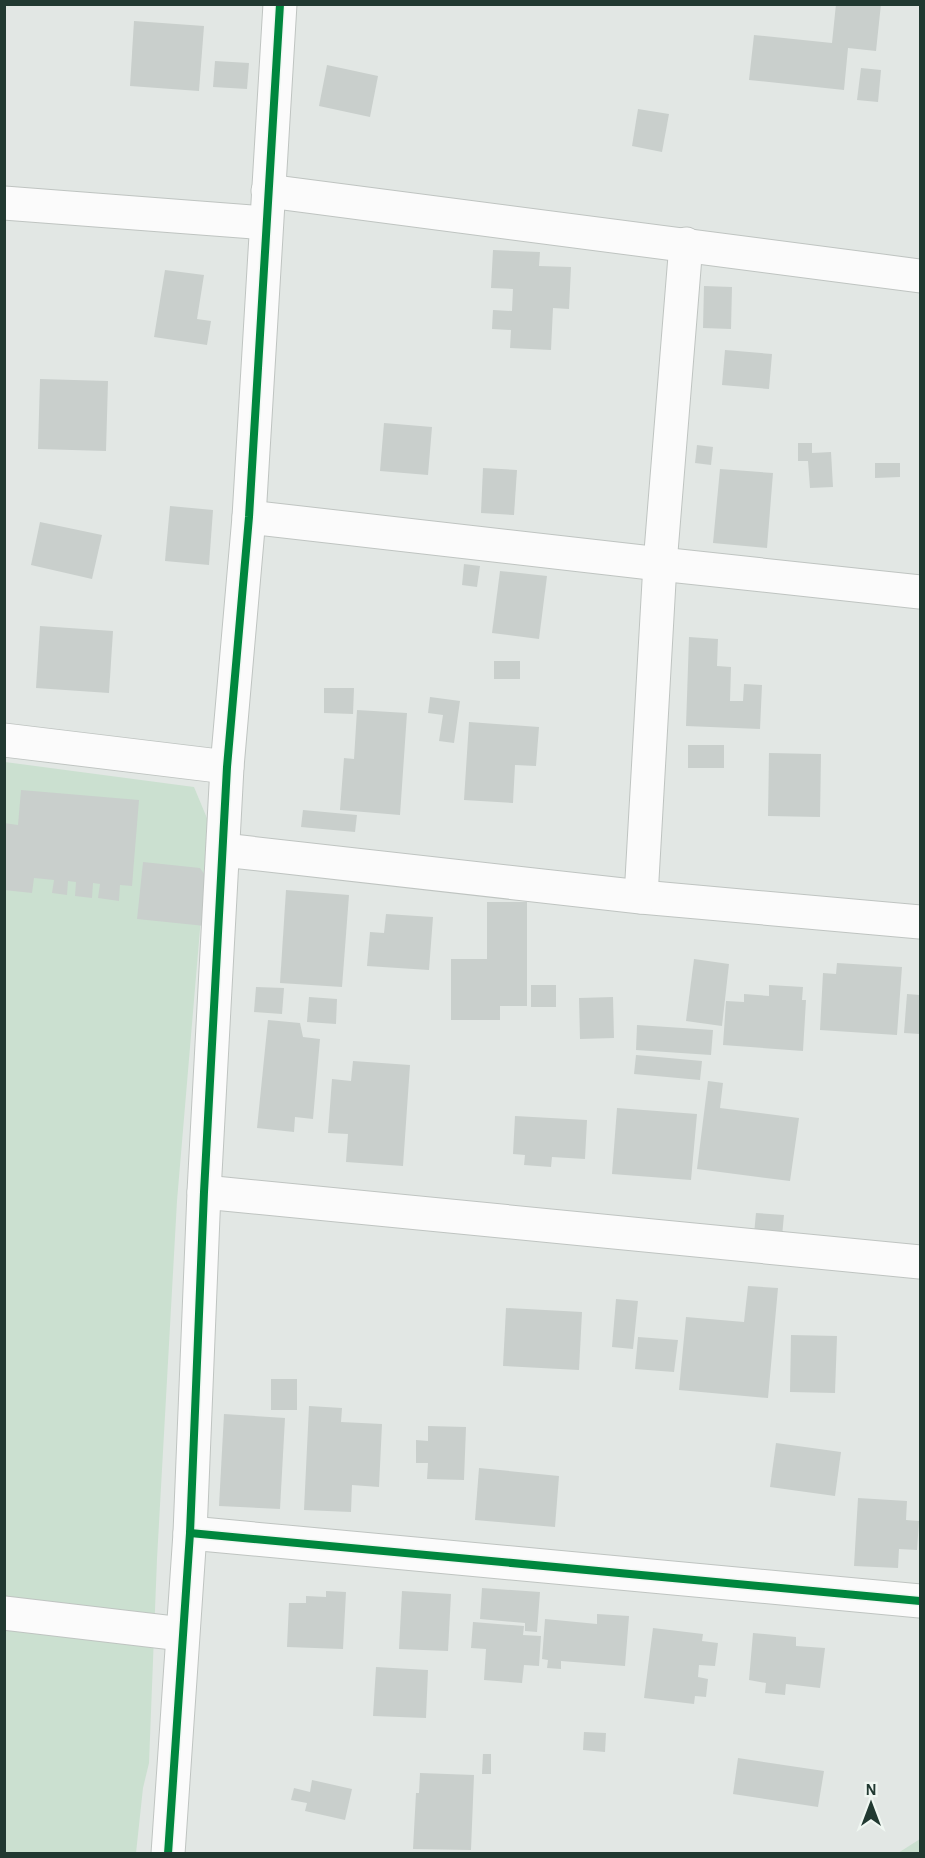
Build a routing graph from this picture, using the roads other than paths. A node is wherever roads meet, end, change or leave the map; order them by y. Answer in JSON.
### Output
{"nodes":[{"id":1,"x":280,"y":4,"type":"edge"},
{"id":2,"x":268,"y":190,"type":"junction"},
{"id":3,"x":4,"y":202,"type":"edge"},
{"id":4,"x":266,"y":223,"type":"junction"},
{"id":5,"x":686,"y":244,"type":"junction"},
{"id":6,"x":921,"y":276,"type":"edge"},
{"id":7,"x":249,"y":517,"type":"junction"},
{"id":8,"x":660,"y":564,"type":"junction"},
{"id":9,"x":921,"y":592,"type":"edge"},
{"id":10,"x":4,"y":740,"type":"edge"},
{"id":11,"x":227,"y":767,"type":"junction"},
{"id":12,"x":223,"y":850,"type":"junction"},
{"id":13,"x":641,"y":897,"type":"junction"},
{"id":14,"x":921,"y":922,"type":"edge"},
{"id":15,"x":204,"y":1192,"type":"junction"},
{"id":16,"x":921,"y":1262,"type":"edge"},
{"id":17,"x":190,"y":1533,"type":"junction"},
{"id":18,"x":921,"y":1601,"type":"edge"},
{"id":19,"x":4,"y":1613,"type":"edge"},
{"id":20,"x":182,"y":1634,"type":"junction"},
{"id":21,"x":168,"y":1854,"type":"edge"}],
"edges":[{"from":1,"to":2,"type":"street"},
{"from":2,"to":4,"type":"street"},
{"from":2,"to":5,"type":"street"},
{"from":3,"to":4,"type":"street"},
{"from":4,"to":7,"type":"street"},
{"from":5,"to":6,"type":"street"},
{"from":5,"to":8,"type":"street"},
{"from":7,"to":8,"type":"street"},
{"from":7,"to":11,"type":"street"},
{"from":8,"to":9,"type":"street"},
{"from":8,"to":13,"type":"street"},
{"from":10,"to":11,"type":"street"},
{"from":11,"to":12,"type":"street"},
{"from":12,"to":13,"type":"street"},
{"from":12,"to":15,"type":"street"},
{"from":13,"to":14,"type":"street"},
{"from":15,"to":16,"type":"street"},
{"from":15,"to":17,"type":"street"},
{"from":17,"to":18,"type":"street"},
{"from":17,"to":20,"type":"street"},
{"from":19,"to":20,"type":"street"},
{"from":20,"to":21,"type":"street"}]}
